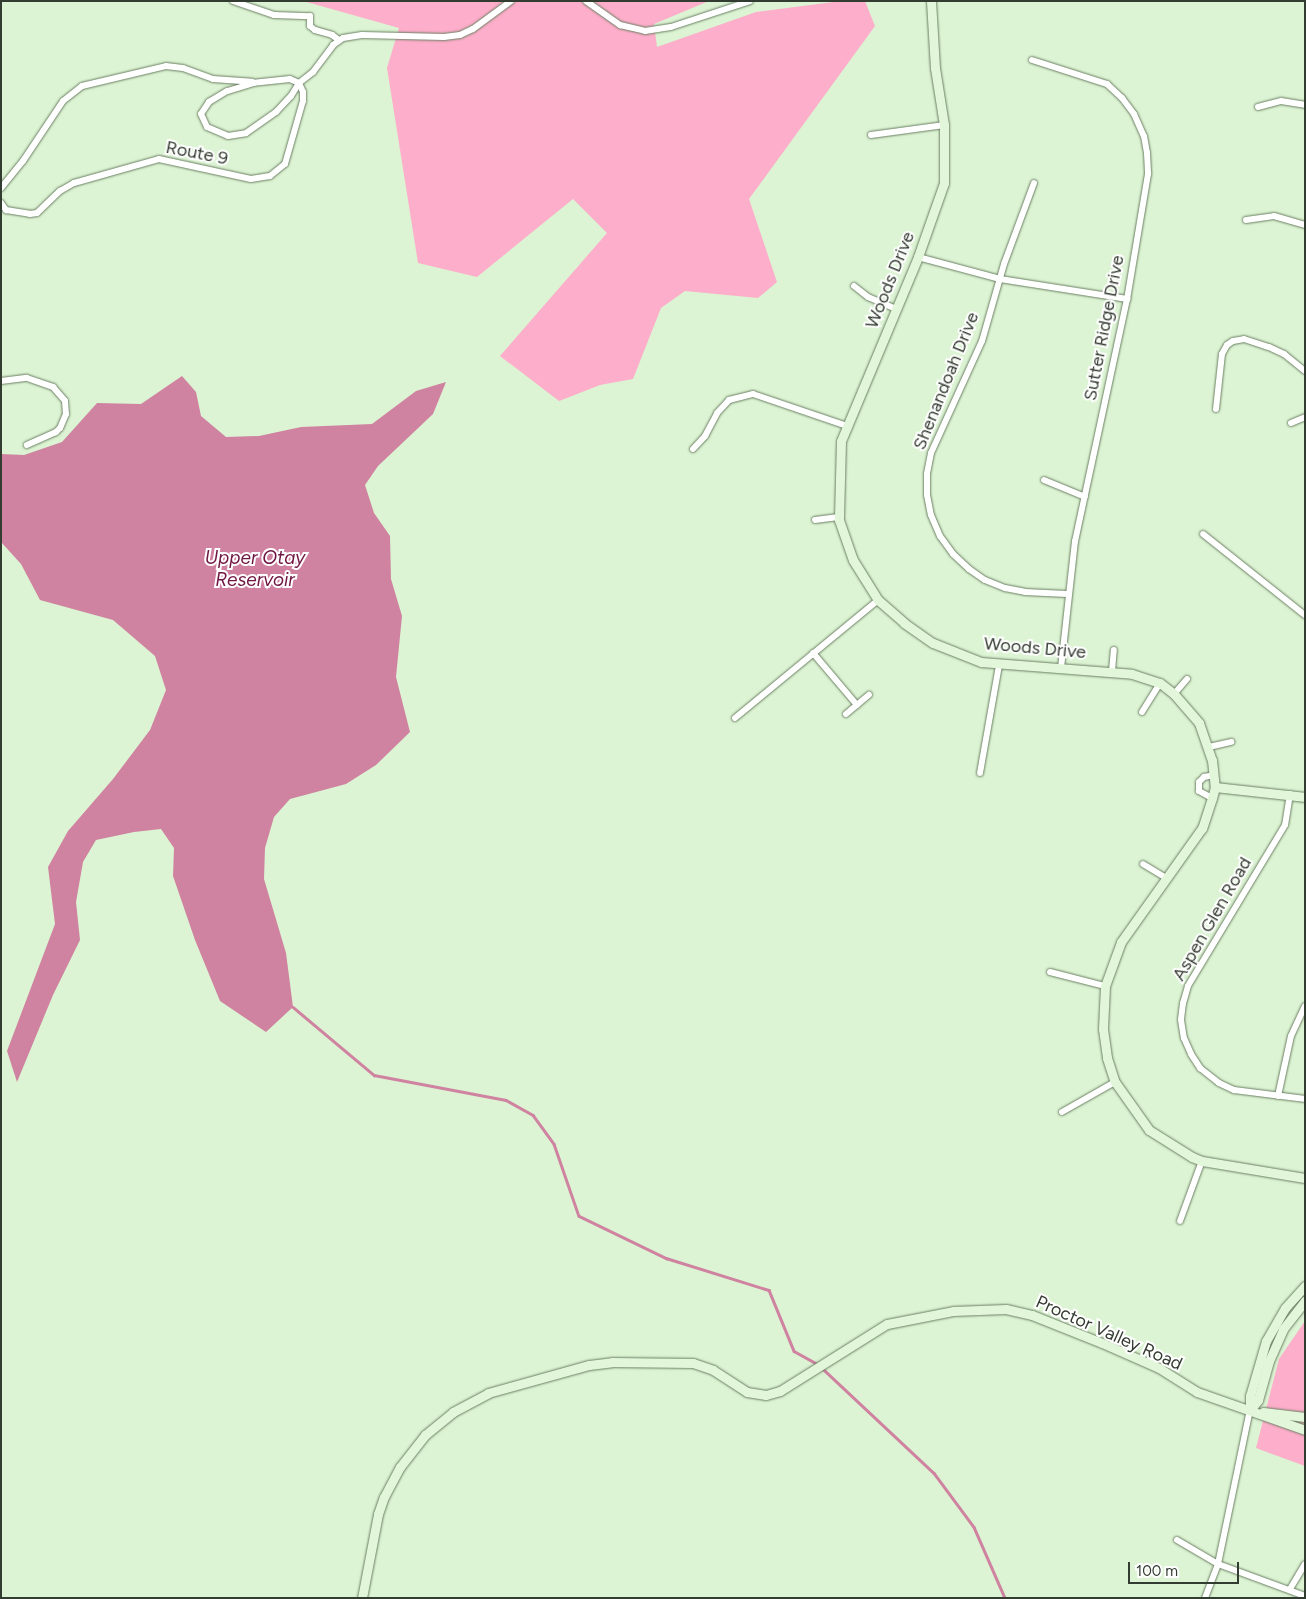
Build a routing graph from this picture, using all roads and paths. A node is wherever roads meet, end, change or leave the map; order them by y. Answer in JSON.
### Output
{"nodes":[{"id":1,"x":233,"y":1,"type":"edge"},
{"id":2,"x":511,"y":1,"type":"edge"},
{"id":3,"x":586,"y":1,"type":"edge"},
{"id":4,"x":750,"y":1,"type":"edge"},
{"id":5,"x":931,"y":1,"type":"edge"},
{"id":6,"x":339,"y":40,"type":"junction"},
{"id":7,"x":1032,"y":60,"type":"dead end"},
{"id":8,"x":254,"y":82,"type":"junction"},
{"id":9,"x":299,"y":82,"type":"junction"},
{"id":10,"x":1305,"y":104,"type":"edge"},
{"id":11,"x":1258,"y":107,"type":"dead end"},
{"id":12,"x":944,"y":125,"type":"junction"},
{"id":13,"x":871,"y":135,"type":"dead end"},
{"id":14,"x":1034,"y":183,"type":"dead end"},
{"id":15,"x":1,"y":188,"type":"edge"},
{"id":16,"x":1,"y":203,"type":"edge"},
{"id":17,"x":1246,"y":220,"type":"dead end"},
{"id":18,"x":1305,"y":225,"type":"edge"},
{"id":19,"x":918,"y":257,"type":"junction"},
{"id":20,"x":1000,"y":279,"type":"junction"},
{"id":21,"x":854,"y":286,"type":"dead end"},
{"id":22,"x":1127,"y":299,"type":"junction"},
{"id":23,"x":896,"y":309,"type":"junction"},
{"id":24,"x":1305,"y":371,"type":"edge"},
{"id":25,"x":1,"y":381,"type":"edge"},
{"id":26,"x":1216,"y":409,"type":"dead end"},
{"id":27,"x":1305,"y":416,"type":"edge"},
{"id":28,"x":1291,"y":423,"type":"dead end"},
{"id":29,"x":847,"y":426,"type":"junction"},
{"id":30,"x":27,"y":445,"type":"dead end"},
{"id":31,"x":693,"y":450,"type":"dead end"},
{"id":32,"x":1044,"y":480,"type":"dead end"},
{"id":33,"x":1085,"y":497,"type":"junction"},
{"id":34,"x":839,"y":517,"type":"junction"},
{"id":35,"x":815,"y":520,"type":"dead end"},
{"id":36,"x":1203,"y":534,"type":"dead end"},
{"id":37,"x":1068,"y":594,"type":"junction"},
{"id":38,"x":878,"y":600,"type":"junction"},
{"id":39,"x":1305,"y":615,"type":"edge"},
{"id":40,"x":1114,"y":650,"type":"dead end"},
{"id":41,"x":812,"y":653,"type":"junction"},
{"id":42,"x":999,"y":665,"type":"junction"},
{"id":43,"x":1061,"y":668,"type":"junction"},
{"id":44,"x":1112,"y":671,"type":"junction"},
{"id":45,"x":1187,"y":678,"type":"dead end"},
{"id":46,"x":1160,"y":683,"type":"junction"},
{"id":47,"x":1174,"y":694,"type":"junction"},
{"id":48,"x":869,"y":695,"type":"dead end"},
{"id":49,"x":857,"y":705,"type":"junction"},
{"id":50,"x":1142,"y":712,"type":"dead end"},
{"id":51,"x":846,"y":714,"type":"dead end"},
{"id":52,"x":735,"y":718,"type":"dead end"},
{"id":53,"x":1231,"y":742,"type":"dead end"},
{"id":54,"x":1209,"y":747,"type":"junction"},
{"id":55,"x":980,"y":773,"type":"dead end"},
{"id":56,"x":1214,"y":775,"type":"junction"},
{"id":57,"x":1215,"y":787,"type":"junction"},
{"id":58,"x":1290,"y":794,"type":"junction"},
{"id":59,"x":1305,"y":797,"type":"edge"},
{"id":60,"x":1212,"y":798,"type":"junction"},
{"id":61,"x":1143,"y":864,"type":"dead end"},
{"id":62,"x":1166,"y":878,"type":"junction"},
{"id":63,"x":1050,"y":972,"type":"dead end"},
{"id":64,"x":1105,"y":986,"type":"junction"},
{"id":65,"x":1305,"y":1006,"type":"edge"},
{"id":66,"x":1115,"y":1082,"type":"junction"},
{"id":67,"x":1278,"y":1096,"type":"junction"},
{"id":68,"x":1305,"y":1099,"type":"edge"},
{"id":69,"x":1062,"y":1112,"type":"dead end"},
{"id":70,"x":1202,"y":1161,"type":"junction"},
{"id":71,"x":1305,"y":1178,"type":"edge"},
{"id":72,"x":1180,"y":1221,"type":"dead end"},
{"id":73,"x":1305,"y":1286,"type":"edge"},
{"id":74,"x":1305,"y":1301,"type":"edge"},
{"id":75,"x":1250,"y":1410,"type":"junction"},
{"id":76,"x":1305,"y":1417,"type":"edge"},
{"id":77,"x":1305,"y":1430,"type":"edge"},
{"id":78,"x":1177,"y":1540,"type":"dead end"},
{"id":79,"x":1218,"y":1564,"type":"junction"},
{"id":80,"x":1305,"y":1564,"type":"edge"},
{"id":81,"x":1290,"y":1589,"type":"junction"},
{"id":82,"x":1305,"y":1596,"type":"edge"},
{"id":83,"x":362,"y":1598,"type":"edge"},
{"id":84,"x":1205,"y":1598,"type":"edge"}],
"edges":[{"from":1,"to":6,"type":"street"},
{"from":2,"to":6,"type":"street"},
{"from":3,"to":4,"type":"street"},
{"from":5,"to":12,"type":"street","name":"Woods Drive"},
{"from":6,"to":9,"type":"street","name":"Route 9"},
{"from":7,"to":22,"type":"street","name":"Sutter Ridge Drive"},
{"from":8,"to":9,"type":"street","name":"Route 9"},
{"from":8,"to":9,"type":"street","name":"Route 9"},
{"from":8,"to":15,"type":"street","name":"Route 9"},
{"from":9,"to":16,"type":"street","name":"Route 9"},
{"from":10,"to":11,"type":"street"},
{"from":12,"to":13,"type":"street"},
{"from":12,"to":19,"type":"street","name":"Woods Drive"},
{"from":14,"to":20,"type":"street","name":"Shenandoah Drive"},
{"from":17,"to":18,"type":"street"},
{"from":19,"to":20,"type":"street"},
{"from":19,"to":23,"type":"street","name":"Woods Drive"},
{"from":20,"to":22,"type":"street"},
{"from":20,"to":37,"type":"street","name":"Shenandoah Drive"},
{"from":21,"to":23,"type":"street"},
{"from":22,"to":33,"type":"street","name":"Sutter Ridge Drive"},
{"from":23,"to":29,"type":"street","name":"Woods Drive"},
{"from":24,"to":26,"type":"street"},
{"from":25,"to":30,"type":"street"},
{"from":27,"to":28,"type":"street"},
{"from":29,"to":31,"type":"street"},
{"from":29,"to":34,"type":"street","name":"Woods Drive"},
{"from":32,"to":33,"type":"street"},
{"from":33,"to":37,"type":"street","name":"Sutter Ridge Drive"},
{"from":34,"to":35,"type":"street"},
{"from":34,"to":38,"type":"street","name":"Woods Drive"},
{"from":36,"to":39,"type":"street"},
{"from":37,"to":43,"type":"street","name":"Sutter Ridge Drive"},
{"from":38,"to":41,"type":"street"},
{"from":38,"to":42,"type":"street","name":"Woods Drive"},
{"from":40,"to":44,"type":"street"},
{"from":41,"to":49,"type":"street"},
{"from":41,"to":52,"type":"street"},
{"from":42,"to":43,"type":"street","name":"Woods Drive"},
{"from":42,"to":55,"type":"street"},
{"from":43,"to":44,"type":"street","name":"Woods Drive"},
{"from":44,"to":46,"type":"street","name":"Woods Drive"},
{"from":45,"to":47,"type":"street"},
{"from":46,"to":47,"type":"street","name":"Woods Drive"},
{"from":46,"to":50,"type":"street"},
{"from":47,"to":54,"type":"street","name":"Woods Drive"},
{"from":48,"to":49,"type":"street"},
{"from":49,"to":51,"type":"street"},
{"from":53,"to":54,"type":"street"},
{"from":54,"to":56,"type":"street","name":"Woods Drive"},
{"from":56,"to":57,"type":"street","name":"Woods Drive"},
{"from":56,"to":60,"type":"street"},
{"from":57,"to":58,"type":"street"},
{"from":57,"to":60,"type":"street","name":"Woods Drive"},
{"from":58,"to":59,"type":"street"},
{"from":58,"to":67,"type":"street","name":"Aspen Glen Road"},
{"from":60,"to":62,"type":"street","name":"Woods Drive"},
{"from":61,"to":62,"type":"street"},
{"from":62,"to":64,"type":"street","name":"Woods Drive"},
{"from":63,"to":64,"type":"street"},
{"from":64,"to":66,"type":"street","name":"Woods Drive"},
{"from":65,"to":67,"type":"street"},
{"from":66,"to":69,"type":"street"},
{"from":66,"to":70,"type":"street","name":"Woods Drive"},
{"from":67,"to":68,"type":"street","name":"Aspen Glen Road"},
{"from":70,"to":71,"type":"street","name":"Woods Drive"},
{"from":70,"to":72,"type":"street"},
{"from":73,"to":75,"type":"street"},
{"from":74,"to":75,"type":"street"},
{"from":75,"to":76,"type":"street","name":"Proctor Valley Road"},
{"from":75,"to":77,"type":"street","name":"Proctor Valley Road"},
{"from":75,"to":79,"type":"street"},
{"from":75,"to":83,"type":"street","name":"Proctor Valley Road"},
{"from":78,"to":79,"type":"street"},
{"from":79,"to":81,"type":"street"},
{"from":79,"to":84,"type":"street"},
{"from":80,"to":81,"type":"street"},
{"from":81,"to":82,"type":"street"}]}
